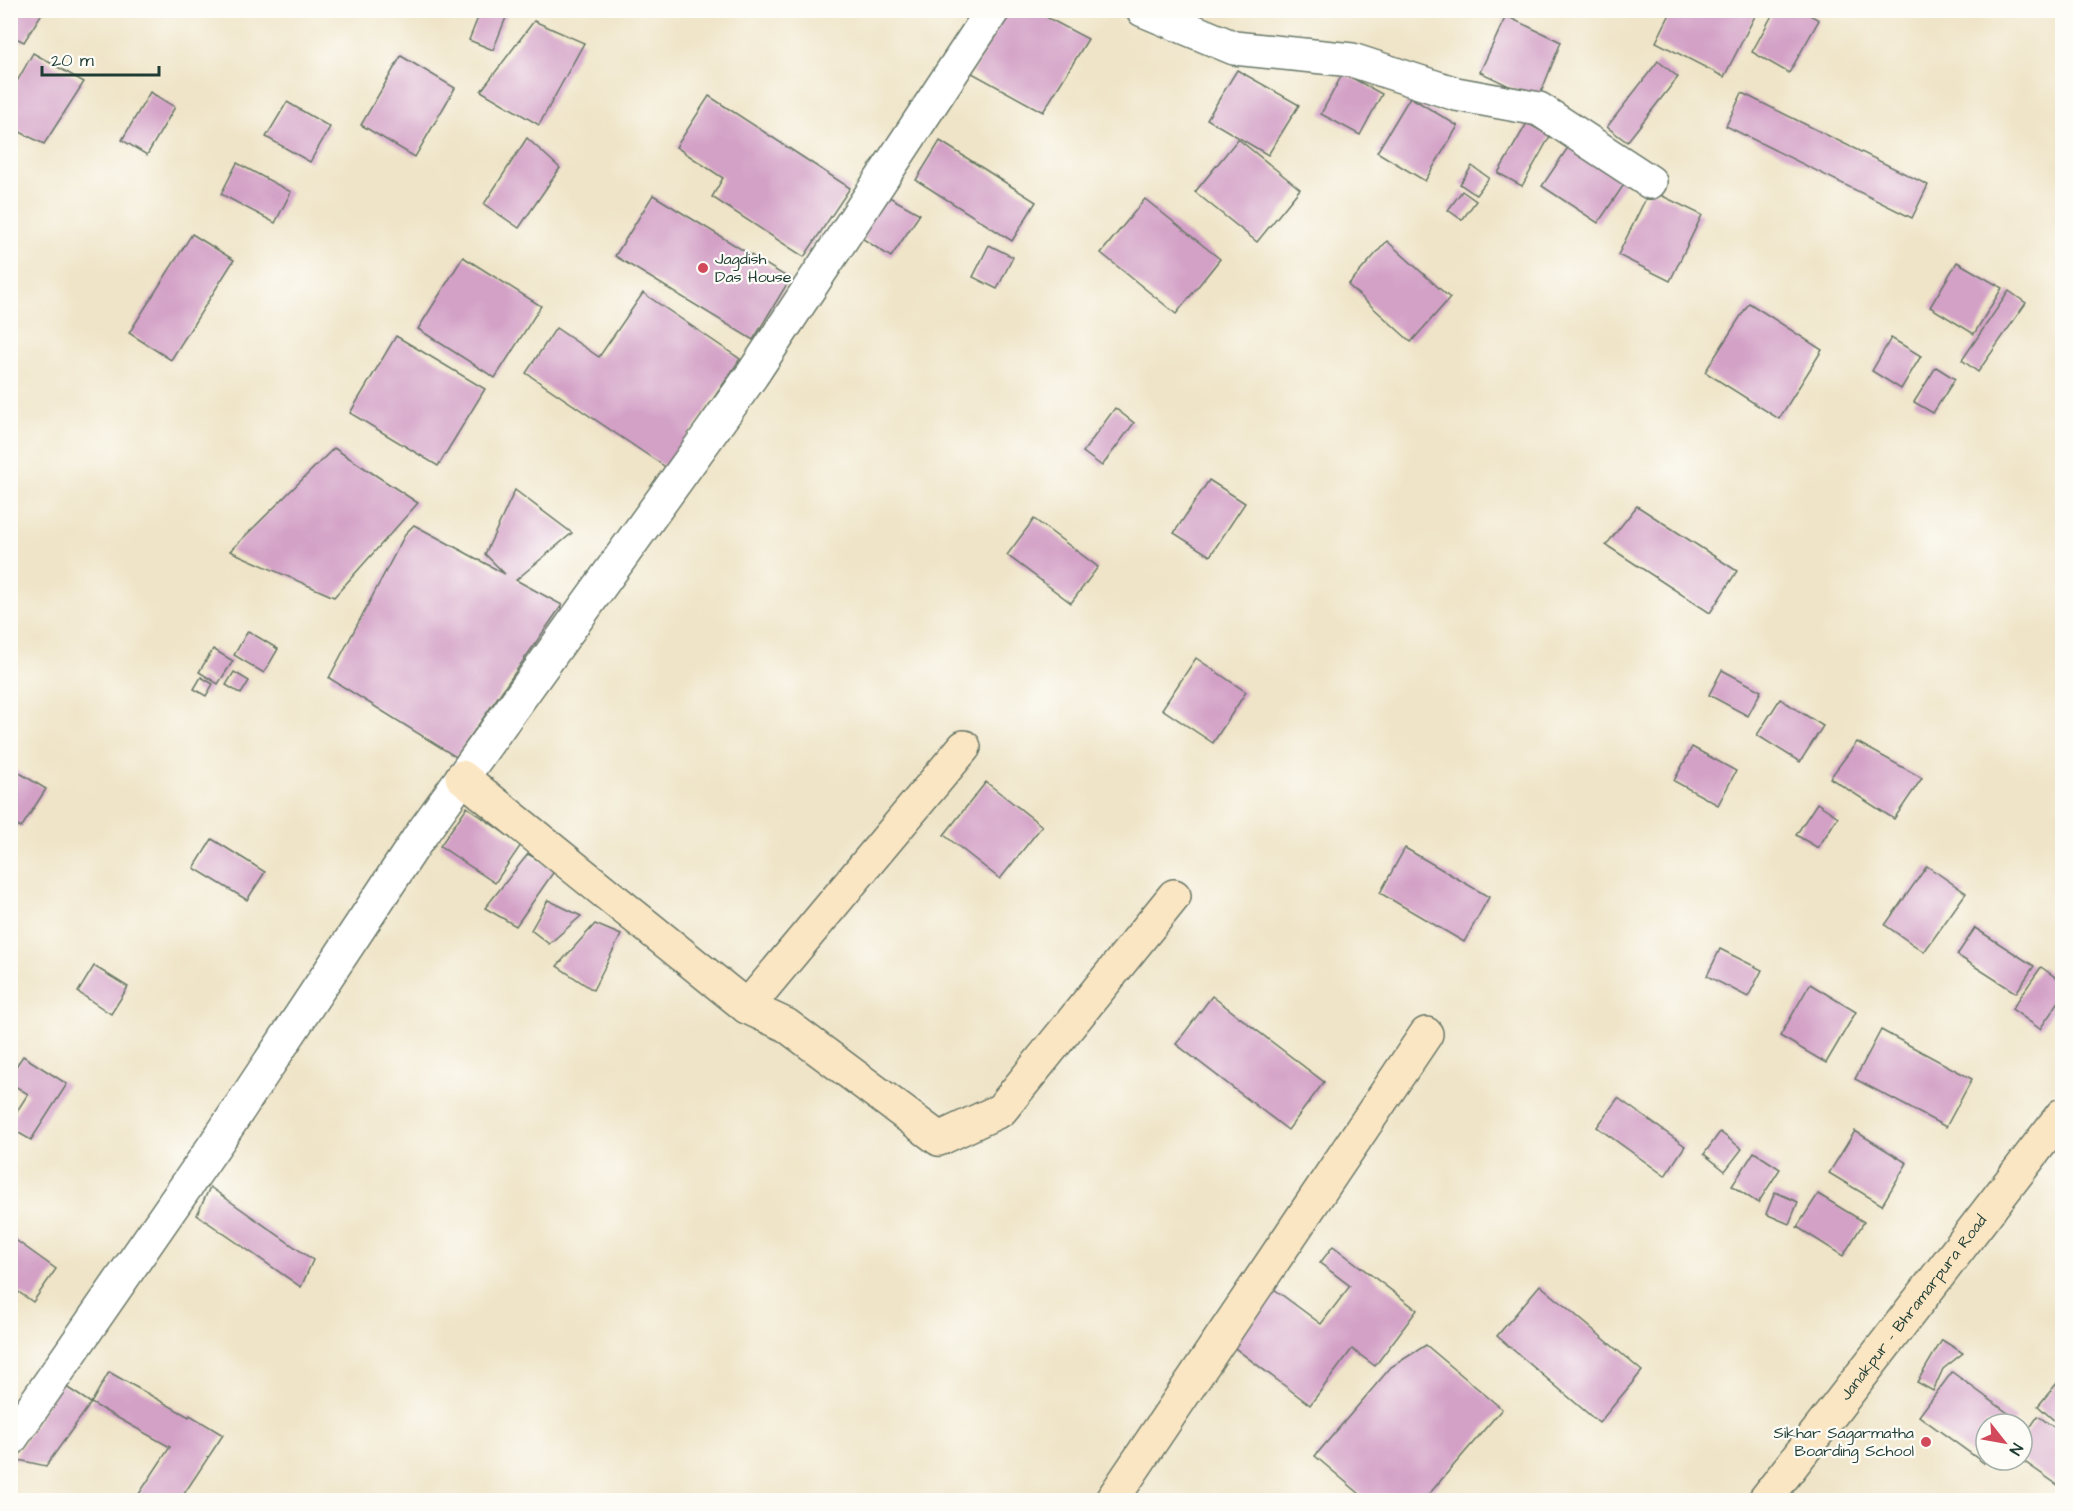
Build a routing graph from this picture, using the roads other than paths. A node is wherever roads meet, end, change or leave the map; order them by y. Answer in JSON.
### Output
{"nodes":[{"id":1,"x":993,"y":10,"type":"edge"},
{"id":2,"x":1143,"y":10,"type":"edge"},
{"id":3,"x":1650,"y":182,"type":"dead end"},
{"id":4,"x":964,"y":747,"type":"dead end"},
{"id":5,"x":462,"y":777,"type":"junction"},
{"id":6,"x":1174,"y":896,"type":"dead end"},
{"id":7,"x":747,"y":1007,"type":"junction"},
{"id":8,"x":1426,"y":1034,"type":"dead end"},
{"id":9,"x":2062,"y":1115,"type":"edge"},
{"id":10,"x":10,"y":1440,"type":"edge"},
{"id":11,"x":1112,"y":1500,"type":"edge"},
{"id":12,"x":1765,"y":1500,"type":"edge"}],
"edges":[{"from":1,"to":5,"type":"street"},
{"from":2,"to":3,"type":"street"},
{"from":4,"to":7,"type":"street"},
{"from":5,"to":7,"type":"street"},
{"from":5,"to":10,"type":"street"},
{"from":6,"to":7,"type":"street"},
{"from":8,"to":11,"type":"street"},
{"from":9,"to":12,"type":"street","name":"Janakpur - Bhramarpura Road"}]}
